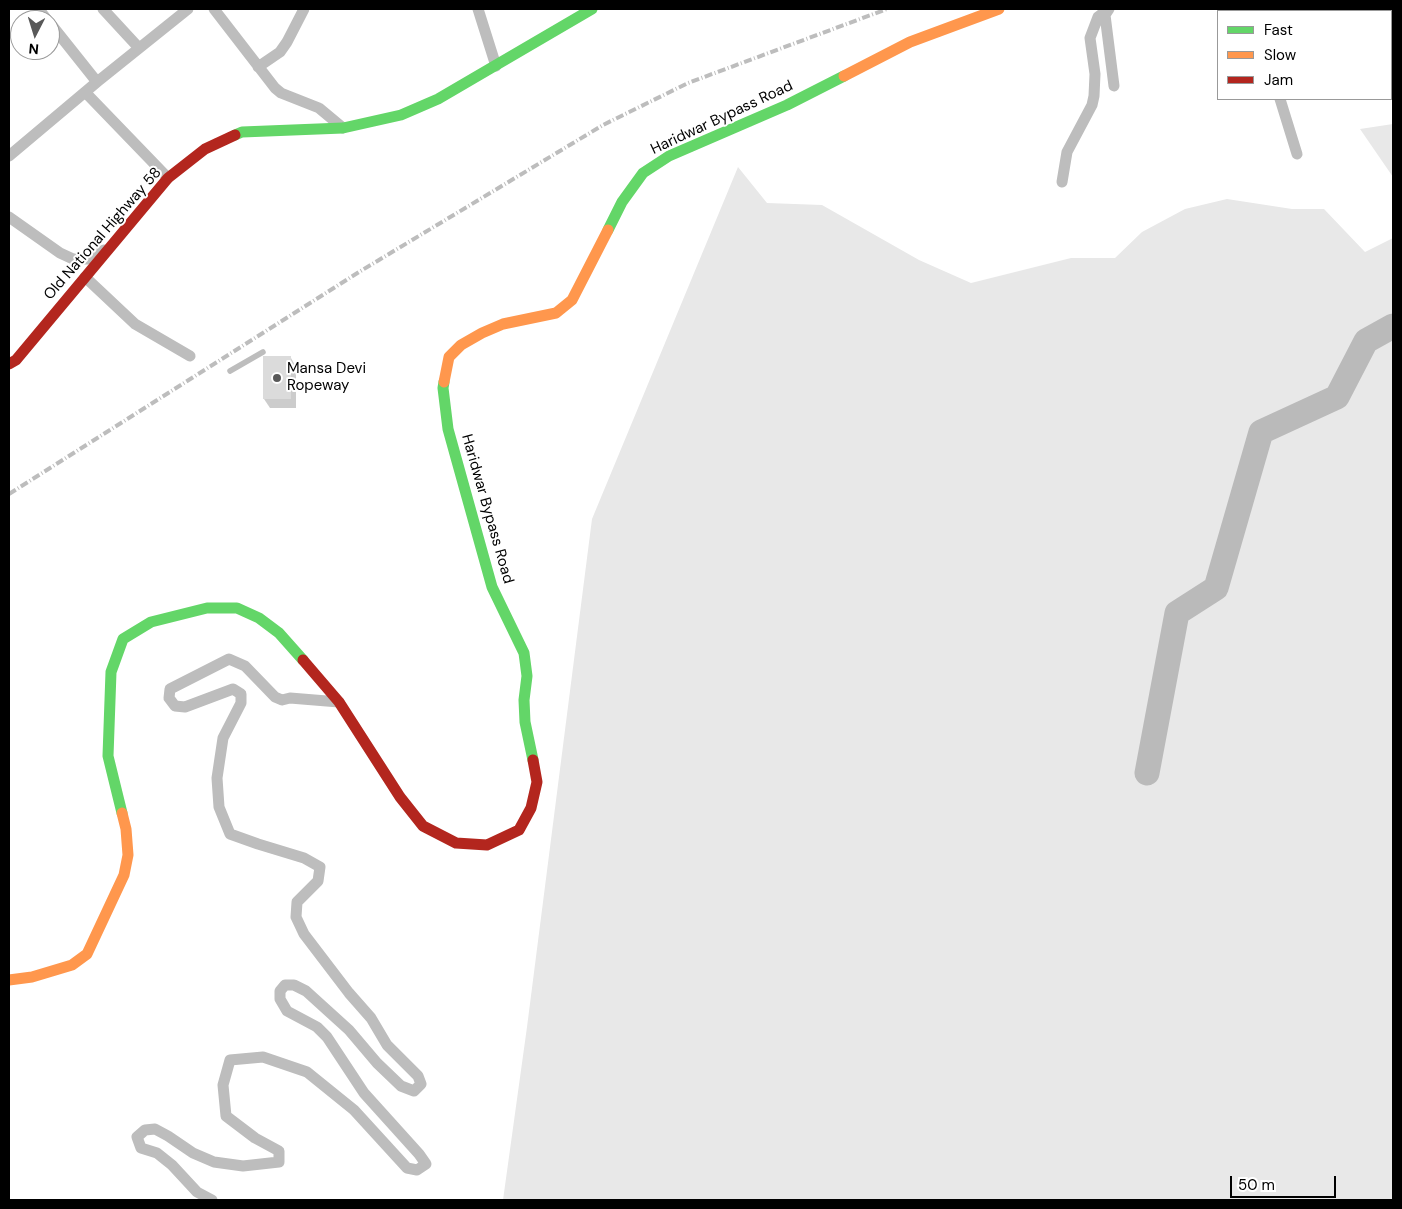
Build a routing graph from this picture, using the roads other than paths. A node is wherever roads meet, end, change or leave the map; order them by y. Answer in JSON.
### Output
{"nodes":[{"id":1,"x":104,"y":9,"type":"edge"},
{"id":2,"x":188,"y":9,"type":"edge"},
{"id":3,"x":214,"y":9,"type":"edge"},
{"id":4,"x":304,"y":9,"type":"edge"},
{"id":5,"x":478,"y":9,"type":"edge"},
{"id":6,"x":592,"y":9,"type":"edge"},
{"id":7,"x":999,"y":9,"type":"edge"},
{"id":8,"x":1108,"y":10,"type":"edge"},
{"id":9,"x":60,"y":36,"type":"edge"},
{"id":10,"x":139,"y":48,"type":"junction"},
{"id":11,"x":496,"y":66,"type":"junction"},
{"id":12,"x":258,"y":67,"type":"junction"},
{"id":13,"x":97,"y":82,"type":"junction"},
{"id":14,"x":1114,"y":86,"type":"dead end"},
{"id":15,"x":85,"y":92,"type":"junction"},
{"id":16,"x":1280,"y":100,"type":"edge"},
{"id":17,"x":343,"y":128,"type":"junction"},
{"id":18,"x":1297,"y":154,"type":"dead end"},
{"id":19,"x":9,"y":156,"type":"edge"},
{"id":20,"x":168,"y":178,"type":"junction"},
{"id":21,"x":1062,"y":182,"type":"dead end"},
{"id":22,"x":9,"y":217,"type":"edge"},
{"id":23,"x":108,"y":250,"type":"junction"},
{"id":24,"x":85,"y":277,"type":"junction"},
{"id":25,"x":264,"y":352,"type":"dead end"},
{"id":26,"x":190,"y":356,"type":"dead end"},
{"id":27,"x":9,"y":364,"type":"edge"},
{"id":28,"x":230,"y":371,"type":"dead end"},
{"id":29,"x":338,"y":702,"type":"junction"},
{"id":30,"x":9,"y":980,"type":"edge"},
{"id":31,"x":212,"y":1200,"type":"edge"}],
"edges":[{"from":1,"to":10,"type":"street"},
{"from":2,"to":10,"type":"street"},
{"from":3,"to":12,"type":"street"},
{"from":4,"to":12,"type":"street"},
{"from":5,"to":11,"type":"street"},
{"from":6,"to":11,"type":"main road","name":"Old National Highway 58"},
{"from":7,"to":29,"type":"main road","name":"Haridwar Bypass Road"},
{"from":8,"to":14,"type":"street"},
{"from":8,"to":21,"type":"street"},
{"from":9,"to":13,"type":"street"},
{"from":10,"to":13,"type":"street"},
{"from":11,"to":17,"type":"main road","name":"Old National Highway 58"},
{"from":12,"to":17,"type":"street"},
{"from":13,"to":15,"type":"street"},
{"from":15,"to":19,"type":"street"},
{"from":15,"to":20,"type":"street"},
{"from":16,"to":18,"type":"street"},
{"from":17,"to":20,"type":"main road","name":"Old National Highway 58"},
{"from":20,"to":23,"type":"main road","name":"Old National Highway 58"},
{"from":22,"to":23,"type":"street"},
{"from":23,"to":24,"type":"main road","name":"Old National Highway 58"},
{"from":24,"to":26,"type":"street"},
{"from":24,"to":27,"type":"main road","name":"Old National Highway 58"},
{"from":25,"to":28,"type":"lane"},
{"from":29,"to":30,"type":"main road","name":"Haridwar Bypass Road"},
{"from":29,"to":31,"type":"street"}]}
